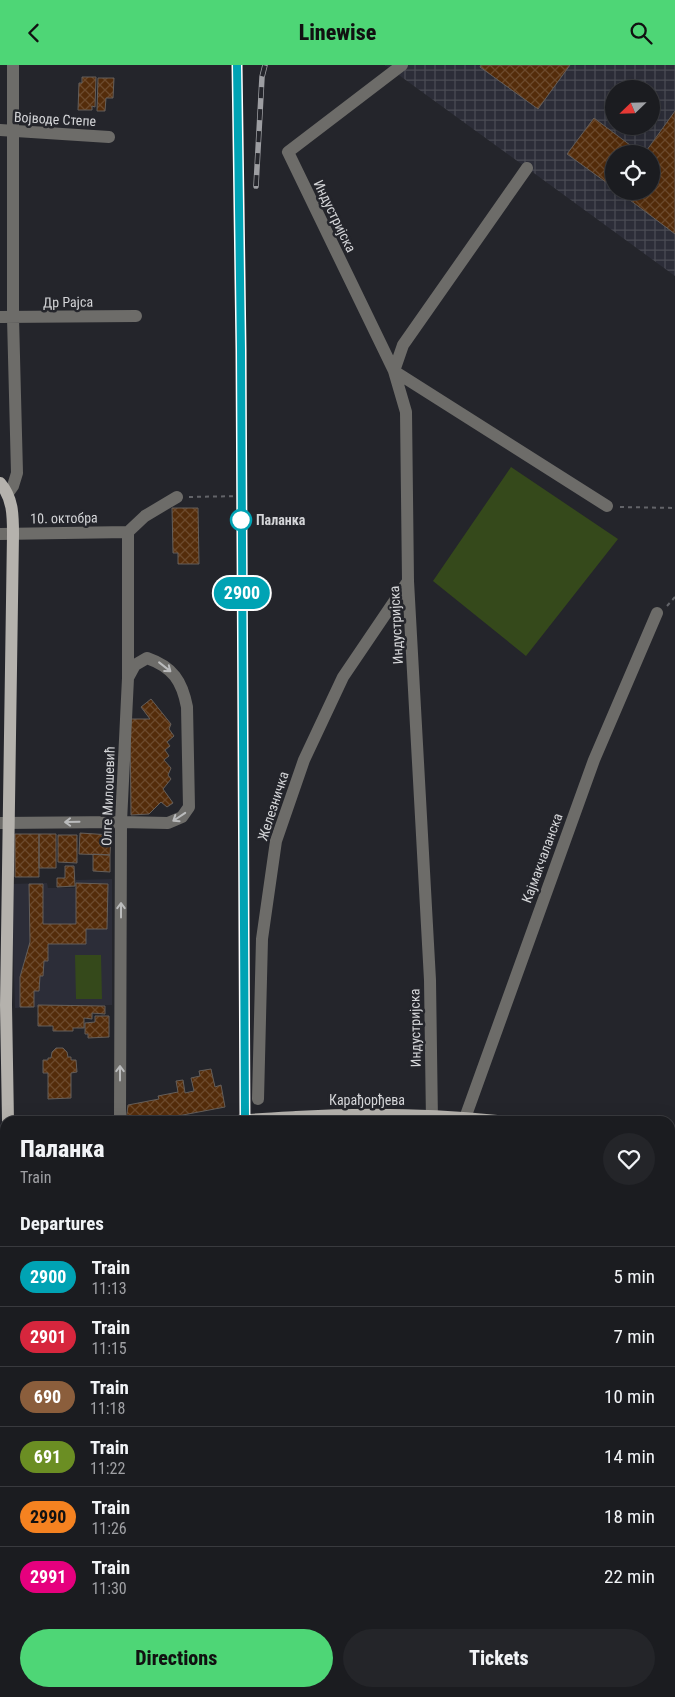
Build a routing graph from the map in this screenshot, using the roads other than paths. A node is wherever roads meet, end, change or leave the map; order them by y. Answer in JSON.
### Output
{"nodes":[{"id":1,"x":13,"y":65,"type":"edge"},
{"id":2,"x":402,"y":65,"type":"edge"},
{"id":3,"x":0,"y":131,"type":"edge"},
{"id":4,"x":15,"y":132,"type":"junction"},
{"id":5,"x":109,"y":137,"type":"dead end"},
{"id":6,"x":527,"y":168,"type":"dead end"},
{"id":7,"x":136,"y":315,"type":"dead end"},
{"id":8,"x":0,"y":317,"type":"edge"},
{"id":9,"x":13,"y":318,"type":"junction"},
{"id":10,"x":394,"y":371,"type":"junction"},
{"id":11,"x":4,"y":488,"type":"edge"},
{"id":12,"x":177,"y":497,"type":"road end"},
{"id":13,"x":607,"y":506,"type":"road end"},
{"id":14,"x":128,"y":532,"type":"junction"},
{"id":15,"x":0,"y":534,"type":"edge"},
{"id":16,"x":13,"y":534,"type":"junction"},
{"id":17,"x":408,"y":581,"type":"junction"},
{"id":18,"x":657,"y":613,"type":"dead end"},
{"id":19,"x":128,"y":678,"type":"junction"},
{"id":20,"x":121,"y":822,"type":"junction"},
{"id":21,"x":4,"y":823,"type":"edge"},
{"id":22,"x":3,"y":1005,"type":"edge"},
{"id":23,"x":258,"y":1099,"type":"dead end"},
{"id":24,"x":8,"y":1116,"type":"edge"},
{"id":25,"x":120,"y":1116,"type":"edge"},
{"id":26,"x":307,"y":1116,"type":"edge"},
{"id":27,"x":347,"y":1116,"type":"edge"},
{"id":28,"x":432,"y":1116,"type":"edge"},
{"id":29,"x":466,"y":1116,"type":"edge"}],
"edges":[{"from":1,"to":4,"type":"street"},
{"from":2,"to":10,"type":"street","name":"Индустријска"},
{"from":3,"to":4,"type":"street","name":"Војводе Степе"},
{"from":4,"to":5,"type":"street","name":"Војводе Степе"},
{"from":4,"to":9,"type":"street"},
{"from":6,"to":10,"type":"street"},
{"from":7,"to":9,"type":"street","name":"Др Рајса"},
{"from":8,"to":9,"type":"street","name":"Др Рајса"},
{"from":9,"to":11,"type":"street"},
{"from":10,"to":13,"type":"street"},
{"from":10,"to":17,"type":"street","name":"Индустријска"},
{"from":11,"to":16,"type":"main road"},
{"from":12,"to":14,"type":"street"},
{"from":14,"to":16,"type":"street","name":"10. октобра"},
{"from":14,"to":19,"type":"street","name":"Олге Милошевић"},
{"from":15,"to":16,"type":"street","name":"10. октобра"},
{"from":16,"to":21,"type":"main road"},
{"from":17,"to":23,"type":"street","name":"Железничка"},
{"from":17,"to":28,"type":"street","name":"Индустријска"},
{"from":18,"to":29,"type":"street","name":"Кајмакчаланска"},
{"from":19,"to":20,"type":"street","name":"Олге Милошевић"},
{"from":19,"to":20,"type":"street","one_way":true},
{"from":20,"to":21,"type":"street","one_way":true},
{"from":25,"to":20,"type":"street","name":"Олге Милошевић","one_way":true},
{"from":21,"to":22,"type":"main road"},
{"from":22,"to":24,"type":"main road"},
{"from":26,"to":27,"type":"main road","name":"Карађорђева"}]}
